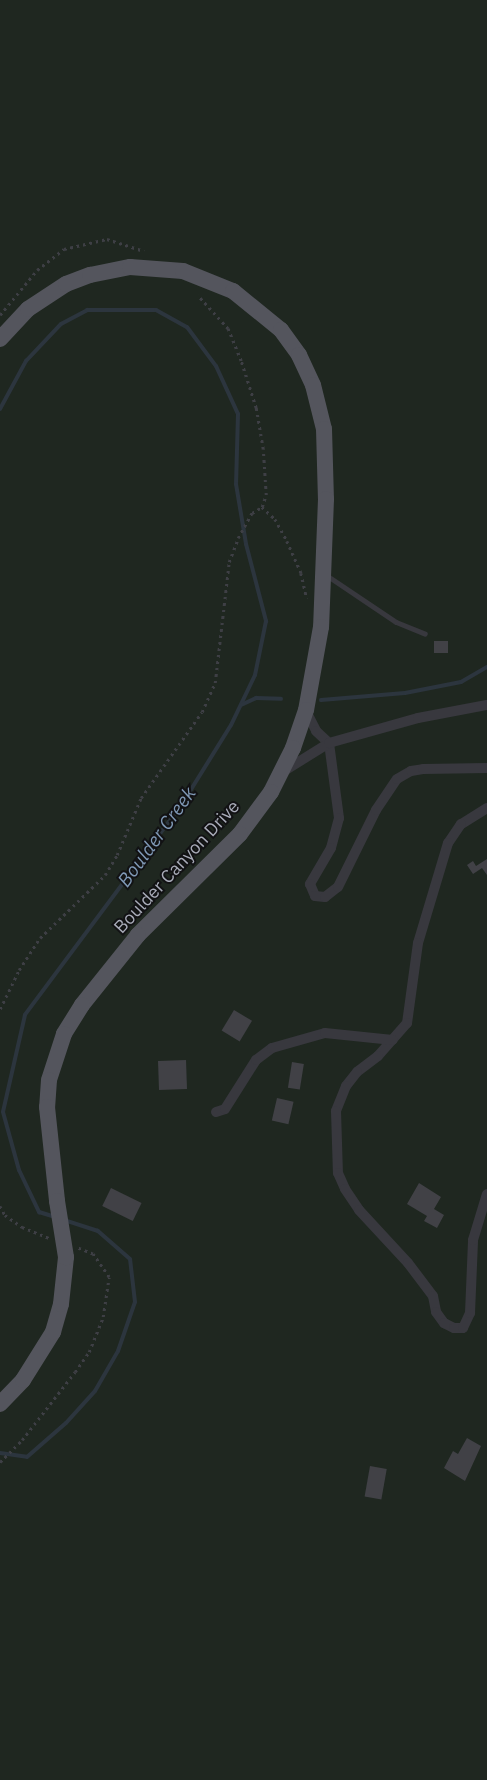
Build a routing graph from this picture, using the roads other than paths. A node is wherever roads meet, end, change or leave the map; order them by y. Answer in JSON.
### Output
{"nodes":[{"id":1,"x":0,"y":339,"type":"edge"},
{"id":2,"x":323,"y":573,"type":"junction"},
{"id":3,"x":425,"y":634,"type":"dead end"},
{"id":4,"x":487,"y":705,"type":"edge"},
{"id":5,"x":306,"y":710,"type":"junction"},
{"id":6,"x":329,"y":743,"type":"junction"},
{"id":7,"x":487,"y":768,"type":"edge"},
{"id":8,"x":284,"y":772,"type":"junction"},
{"id":9,"x":487,"y":808,"type":"edge"},
{"id":10,"x":393,"y":1040,"type":"junction"},
{"id":11,"x":216,"y":1112,"type":"dead end"},
{"id":12,"x":487,"y":1194,"type":"edge"},
{"id":13,"x":0,"y":1404,"type":"edge"}],
"edges":[{"from":1,"to":2,"type":"main road","name":"Boulder Canyon Drive"},
{"from":2,"to":3,"type":"lane"},
{"from":2,"to":5,"type":"main road","name":"Boulder Canyon Drive"},
{"from":4,"to":6,"type":"street"},
{"from":5,"to":6,"type":"street"},
{"from":5,"to":8,"type":"main road","name":"Boulder Canyon Drive"},
{"from":6,"to":7,"type":"street"},
{"from":6,"to":8,"type":"street"},
{"from":8,"to":13,"type":"main road","name":"Boulder Canyon Drive","bridge":true},
{"from":9,"to":10,"type":"street"},
{"from":10,"to":11,"type":"street"},
{"from":10,"to":12,"type":"street"}]}
